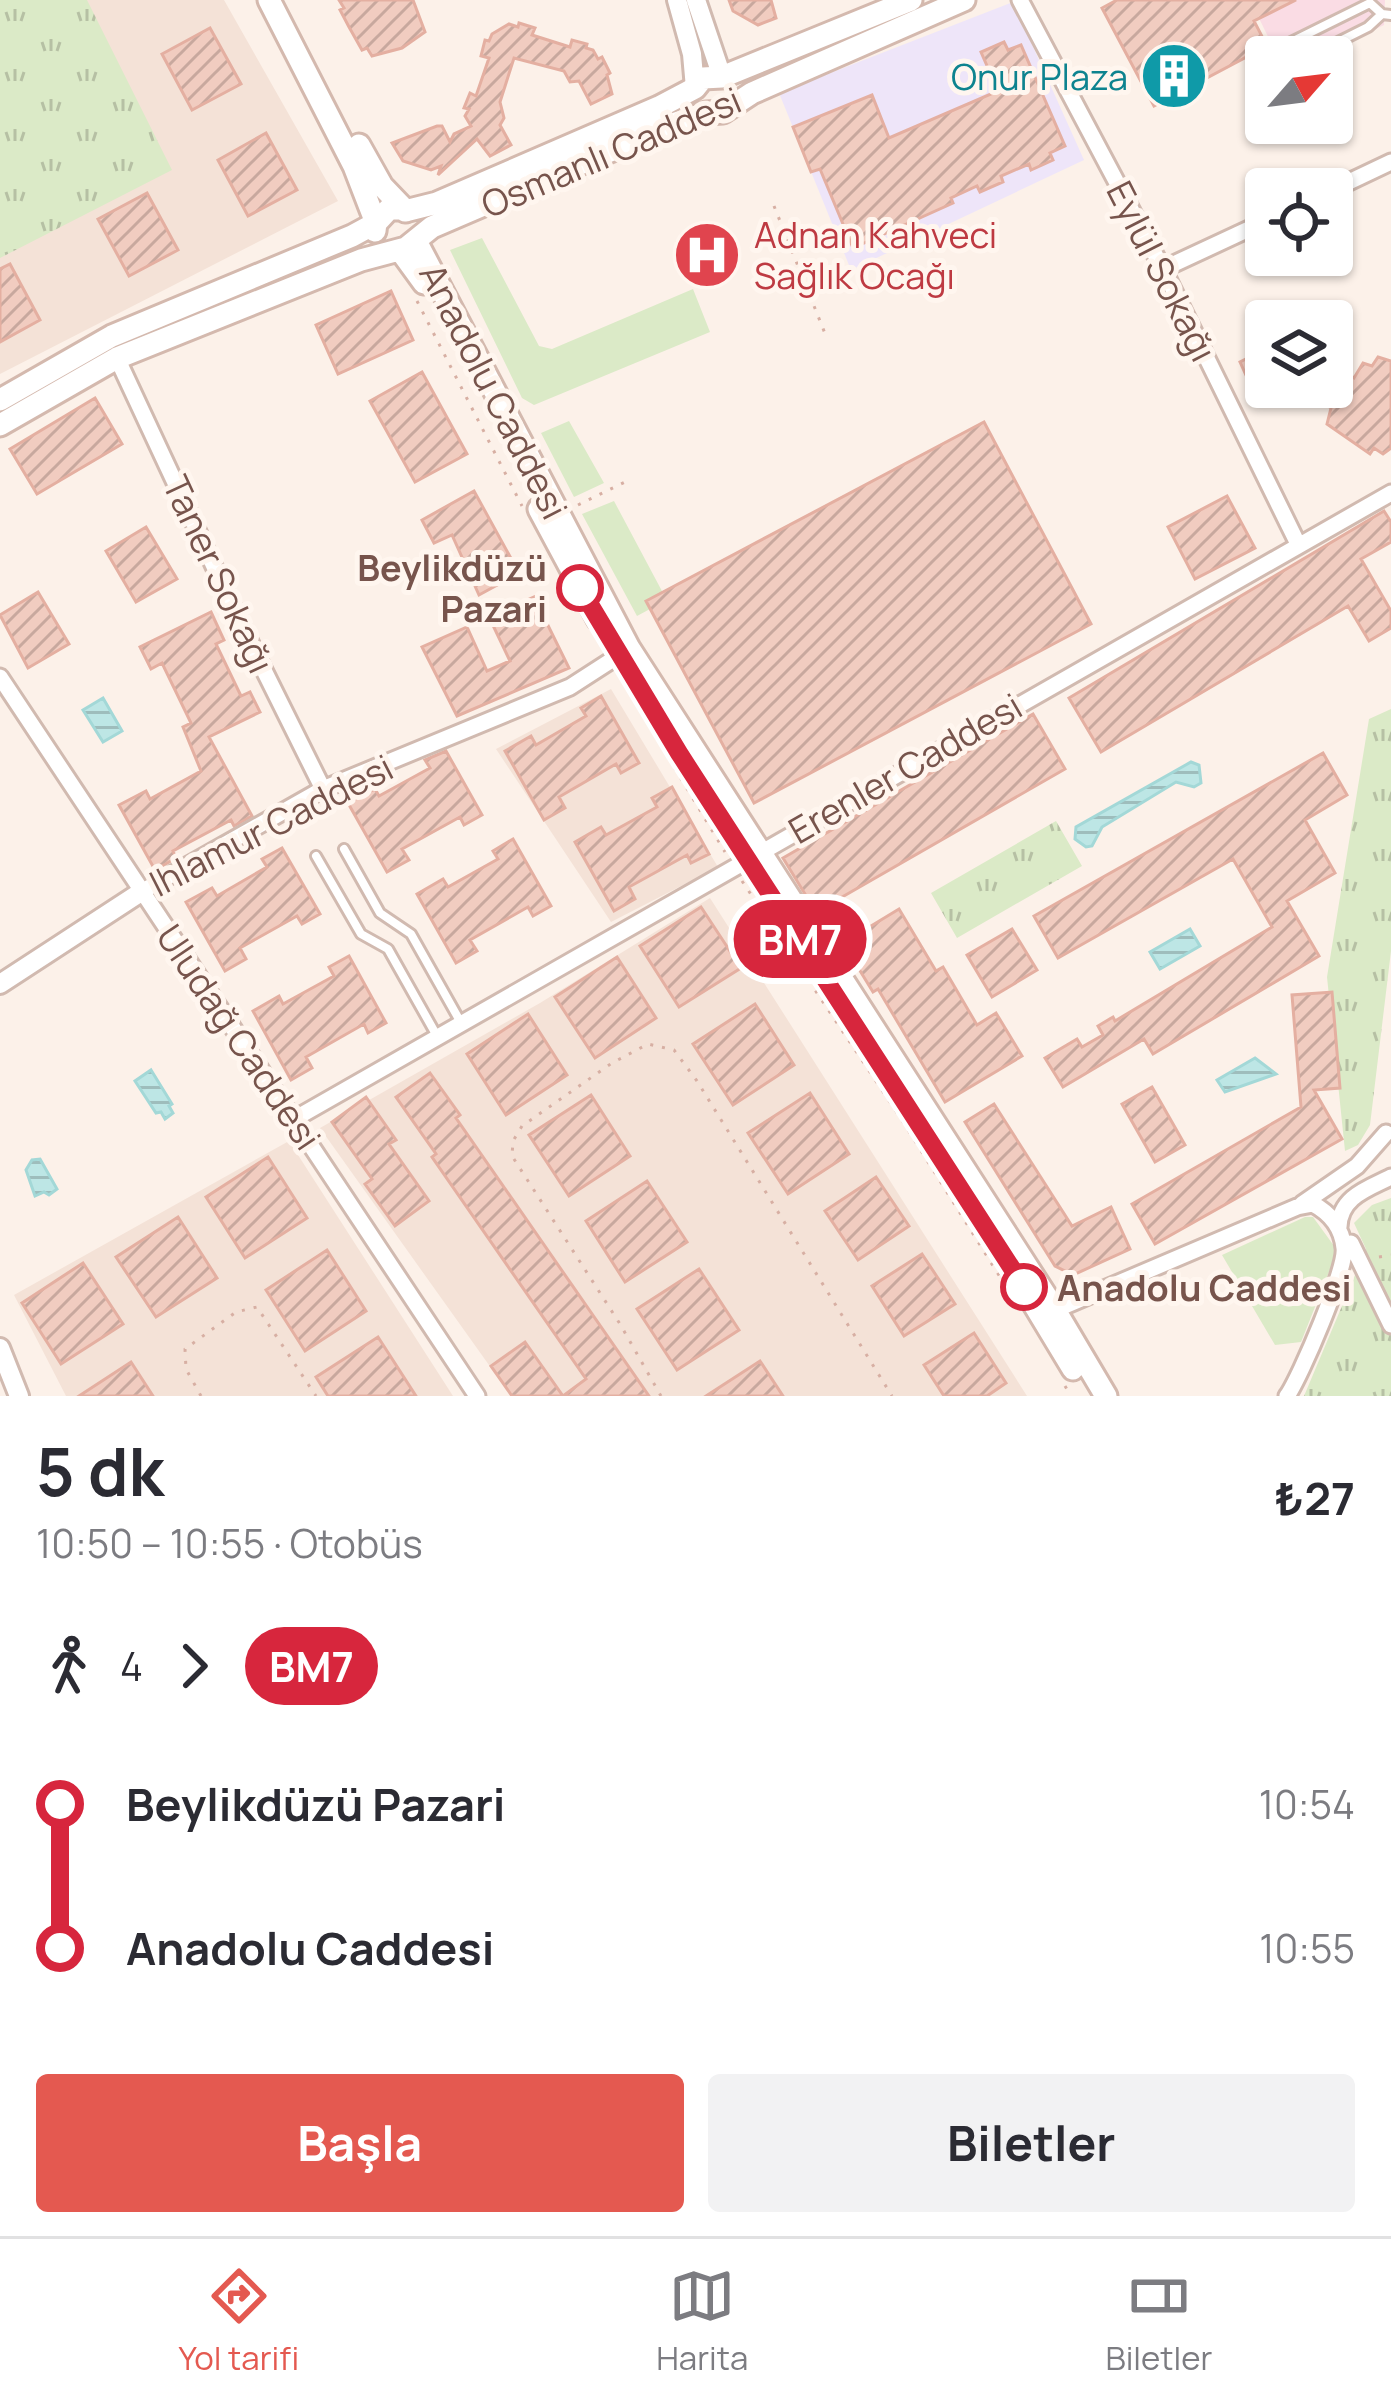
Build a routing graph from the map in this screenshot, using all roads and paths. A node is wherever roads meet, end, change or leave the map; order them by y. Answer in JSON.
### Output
{"nodes":[{"id":1,"x":269,"y":0,"type":"edge"},
{"id":2,"x":285,"y":0,"type":"edge"},
{"id":3,"x":677,"y":0,"type":"edge"},
{"id":4,"x":696,"y":0,"type":"edge"},
{"id":5,"x":911,"y":0,"type":"edge"},
{"id":6,"x":964,"y":0,"type":"edge"},
{"id":7,"x":1020,"y":0,"type":"edge"},
{"id":8,"x":1370,"y":2,"type":"edge"},
{"id":9,"x":1387,"y":15,"type":"edge"},
{"id":10,"x":1303,"y":36,"type":"edge"},
{"id":11,"x":1350,"y":36,"type":"edge"},
{"id":12,"x":722,"y":76,"type":"junction"},
{"id":13,"x":695,"y":88,"type":"junction"},
{"id":14,"x":731,"y":104,"type":"junction"},
{"id":15,"x":706,"y":113,"type":"junction"},
{"id":16,"x":1391,"y":162,"type":"edge"},
{"id":17,"x":1353,"y":180,"type":"edge"},
{"id":18,"x":774,"y":206,"type":"dead end"},
{"id":19,"x":404,"y":210,"type":"junction"},
{"id":20,"x":376,"y":223,"type":"junction"},
{"id":21,"x":1245,"y":230,"type":"edge"},
{"id":22,"x":408,"y":245,"type":"junction"},
{"id":23,"x":1163,"y":269,"type":"junction"},
{"id":24,"x":826,"y":336,"type":"dead end"},
{"id":25,"x":117,"y":358,"type":"junction"},
{"id":26,"x":0,"y":400,"type":"edge"},
{"id":27,"x":0,"y":424,"type":"edge"},
{"id":28,"x":629,"y":480,"type":"dead end"},
{"id":29,"x":1391,"y":493,"type":"edge"},
{"id":30,"x":571,"y":508,"type":"dead end"},
{"id":31,"x":1298,"y":544,"type":"junction"},
{"id":32,"x":624,"y":652,"type":"junction"},
{"id":33,"x":0,"y":677,"type":"edge"},
{"id":34,"x":323,"y":789,"type":"junction"},
{"id":35,"x":344,"y":849,"type":"dead end"},
{"id":36,"x":753,"y":855,"type":"junction"},
{"id":37,"x":316,"y":856,"type":"dead end"},
{"id":38,"x":141,"y":892,"type":"junction"},
{"id":39,"x":750,"y":893,"type":"dead end"},
{"id":40,"x":0,"y":984,"type":"edge"},
{"id":41,"x":461,"y":1023,"type":"junction"},
{"id":42,"x":437,"y":1036,"type":"junction"},
{"id":43,"x":296,"y":1118,"type":"junction"},
{"id":44,"x":1389,"y":1126,"type":"edge"},
{"id":45,"x":1391,"y":1151,"type":"edge"},
{"id":46,"x":1391,"y":1177,"type":"edge"},
{"id":47,"x":1298,"y":1207,"type":"junction"},
{"id":48,"x":1345,"y":1237,"type":"junction"},
{"id":49,"x":1013,"y":1298,"type":"dead end"},
{"id":50,"x":1048,"y":1313,"type":"junction"},
{"id":51,"x":1391,"y":1324,"type":"edge"},
{"id":52,"x":0,"y":1348,"type":"edge"},
{"id":53,"x":1058,"y":1374,"type":"dead end"},
{"id":54,"x":19,"y":1396,"type":"edge"},
{"id":55,"x":201,"y":1396,"type":"edge"},
{"id":56,"x":316,"y":1396,"type":"edge"},
{"id":57,"x":477,"y":1396,"type":"edge"},
{"id":58,"x":661,"y":1396,"type":"edge"},
{"id":59,"x":892,"y":1396,"type":"edge"},
{"id":60,"x":1072,"y":1396,"type":"edge"},
{"id":61,"x":1089,"y":1396,"type":"edge"},
{"id":62,"x":1106,"y":1396,"type":"edge"},
{"id":63,"x":1287,"y":1396,"type":"edge"}],
"edges":[{"from":1,"to":20,"type":"main road"},
{"from":2,"to":19,"type":"main road"},
{"from":3,"to":13,"type":"street"},
{"from":4,"to":12,"type":"street"},
{"from":5,"to":12,"type":"main road","name":"Osmanlı Caddesi"},
{"from":6,"to":14,"type":"main road","name":"Osmanlı Caddesi"},
{"from":7,"to":23,"type":"street","name":"Eylül Sokağı"},
{"from":8,"to":9,"type":"lane"},
{"from":8,"to":10,"type":"lane"},
{"from":9,"to":11,"type":"lane"},
{"from":12,"to":13,"type":"main road","name":"Osmanlı Caddesi"},
{"from":12,"to":14,"type":"main road"},
{"from":13,"to":15,"type":"main road"},
{"from":13,"to":19,"type":"main road","name":"Osmanlı Caddesi"},
{"from":14,"to":15,"type":"main road","name":"Osmanlı Caddesi"},
{"from":15,"to":22,"type":"main road","name":"Osmanlı Caddesi"},
{"from":16,"to":17,"type":"street"},
{"from":18,"to":24,"type":"path"},
{"from":19,"to":20,"type":"main road","name":"Osmanlı Caddesi"},
{"from":19,"to":22,"type":"main road"},
{"from":20,"to":22,"type":"main road"},
{"from":20,"to":26,"type":"main road","name":"Osmanlı Caddesi"},
{"from":21,"to":23,"type":"street"},
{"from":22,"to":25,"type":"main road","name":"Osmanlı Caddesi"},
{"from":22,"to":32,"type":"main road","name":"Anadolu Caddesi"},
{"from":23,"to":31,"type":"street","name":"Eylül Sokağı"},
{"from":25,"to":27,"type":"main road","name":"Osmanlı Caddesi"},
{"from":25,"to":34,"type":"street","name":"Taner Sokağı"},
{"from":28,"to":30,"type":"path"},
{"from":29,"to":31,"type":"street","name":"Erenler Caddesi"},
{"from":31,"to":36,"type":"street","name":"Erenler Caddesi"},
{"from":32,"to":34,"type":"street","name":"Ihlamur Caddesi"},
{"from":32,"to":36,"type":"main road","name":"Anadolu Caddesi"},
{"from":33,"to":38,"type":"street","name":"Uludağ Caddesi"},
{"from":34,"to":38,"type":"street","name":"Ihlamur Caddesi"},
{"from":35,"to":41,"type":"lane"},
{"from":36,"to":41,"type":"street","name":"Erenler Caddesi"},
{"from":36,"to":50,"type":"main road","name":"Anadolu Caddesi"},
{"from":37,"to":42,"type":"lane"},
{"from":38,"to":40,"type":"street","name":"Ihlamur Caddesi"},
{"from":38,"to":43,"type":"street","name":"Uludağ Caddesi"},
{"from":39,"to":49,"type":"path"},
{"from":41,"to":42,"type":"street","name":"Erenler Caddesi"},
{"from":42,"to":43,"type":"street","name":"Erenler Caddesi"},
{"from":43,"to":57,"type":"street","name":"Uludağ Caddesi"},
{"from":44,"to":45,"type":"street"},
{"from":44,"to":47,"type":"street"},
{"from":46,"to":48,"type":"street"},
{"from":47,"to":48,"type":"street"},
{"from":47,"to":50,"type":"street"},
{"from":48,"to":51,"type":"street"},
{"from":48,"to":63,"type":"street"},
{"from":50,"to":61,"type":"main road","name":"Anadolu Caddesi"},
{"from":50,"to":62,"type":"main road","name":"Anadolu Caddesi"},
{"from":52,"to":54,"type":"street"},
{"from":53,"to":60,"type":"path"},
{"from":55,"to":56,"type":"path"},
{"from":58,"to":59,"type":"path"}]}
